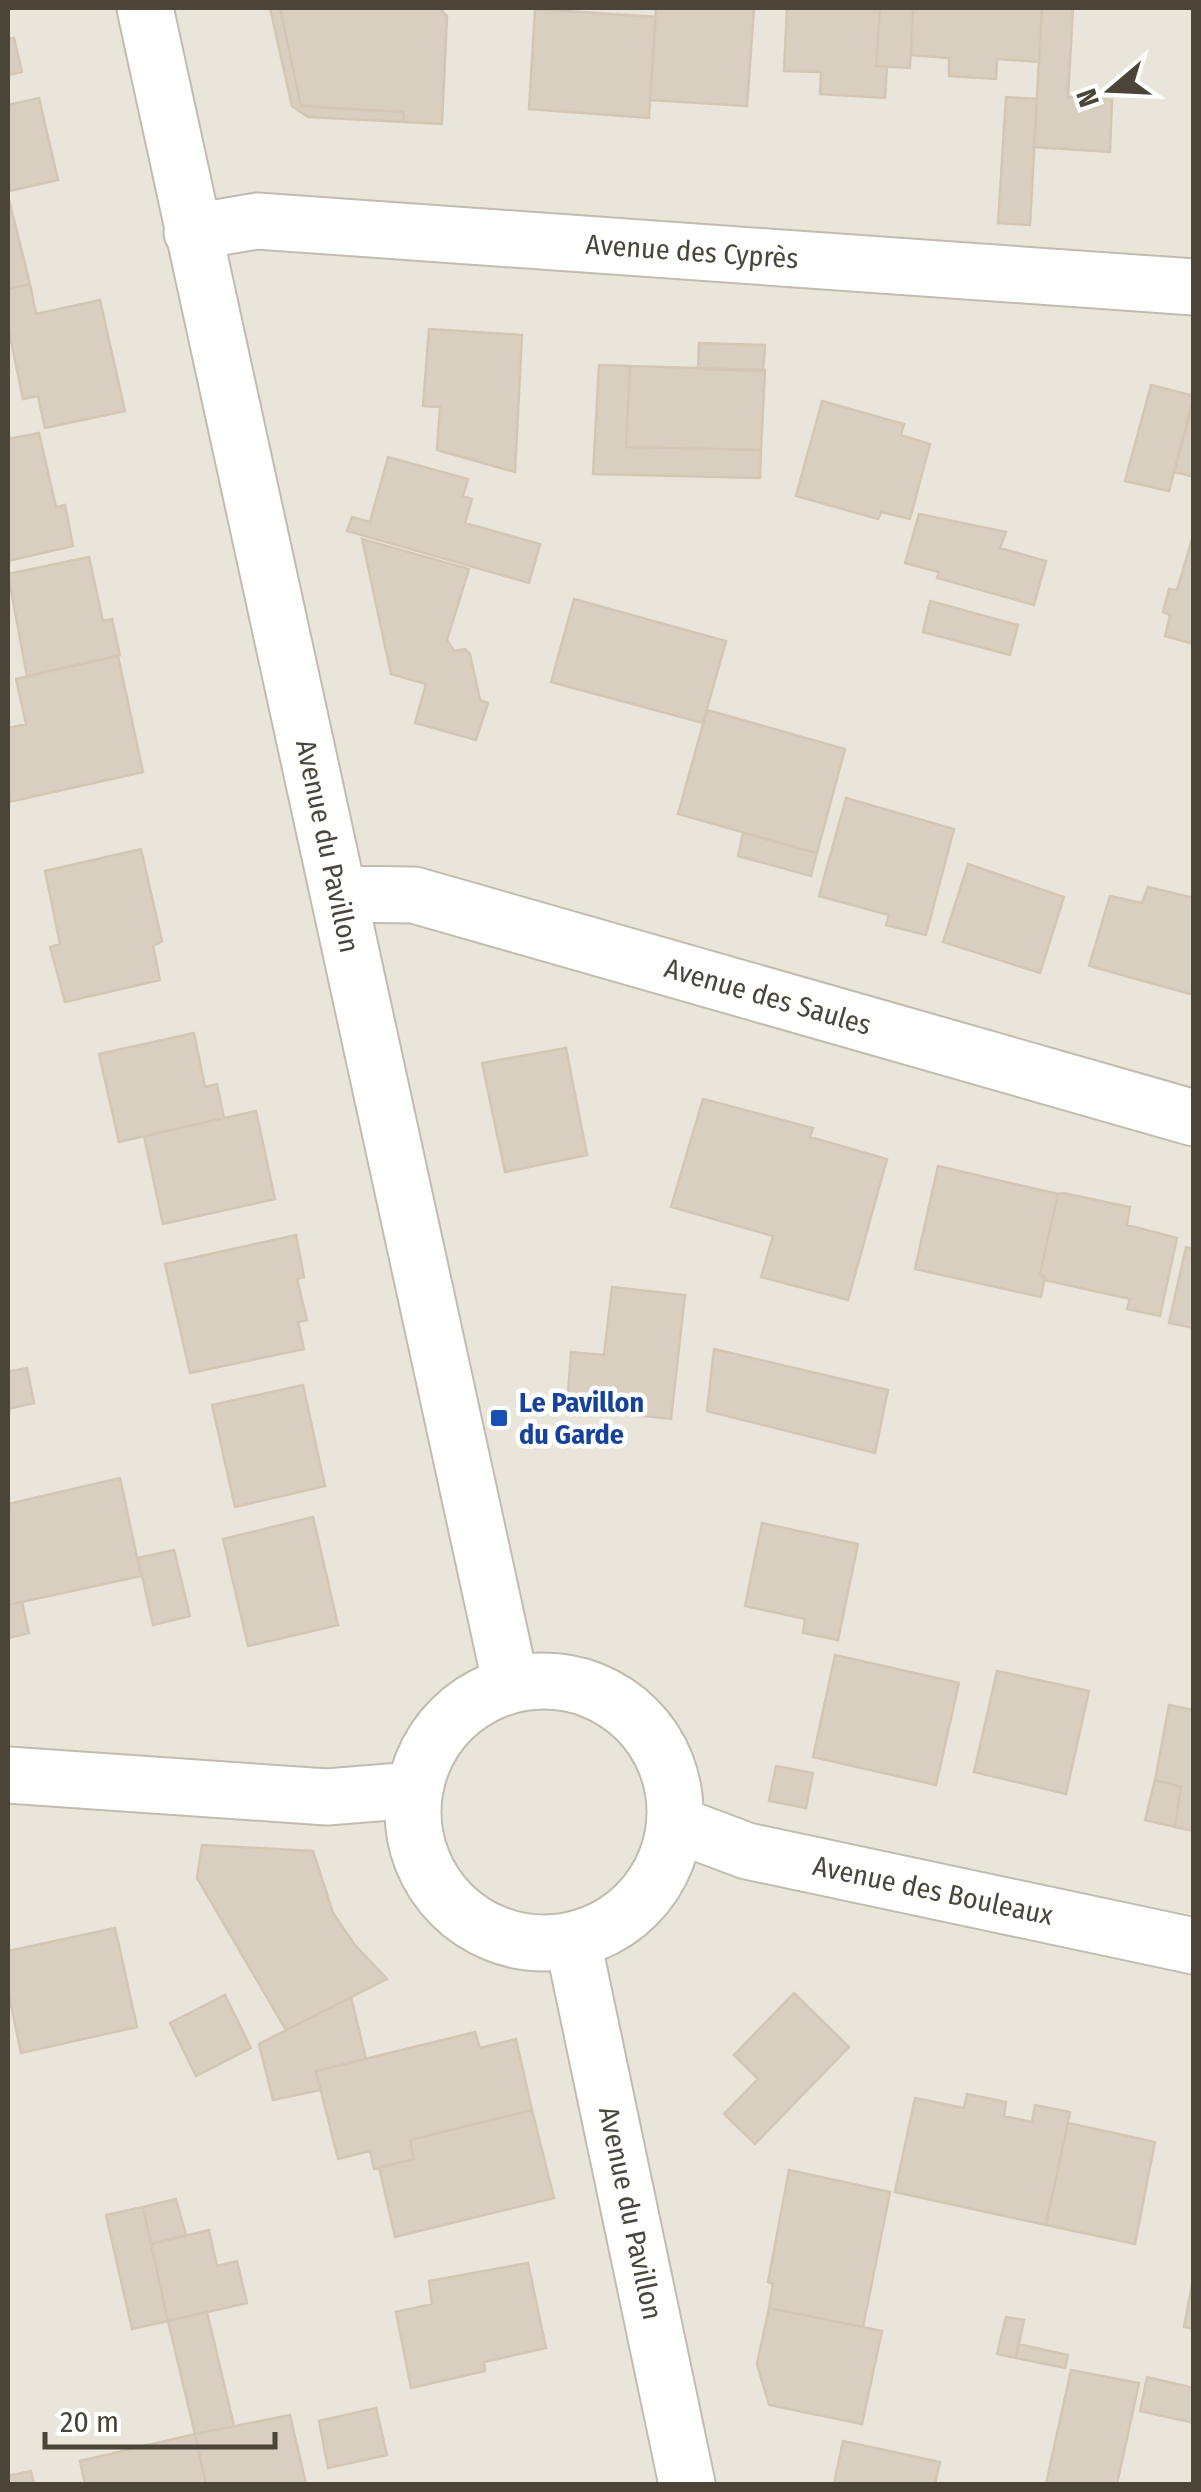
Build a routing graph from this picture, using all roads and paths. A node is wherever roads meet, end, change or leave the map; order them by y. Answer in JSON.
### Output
{"nodes":[{"id":1,"x":145,"y":8,"type":"edge"},
{"id":2,"x":192,"y":232,"type":"junction"},
{"id":3,"x":1192,"y":284,"type":"edge"},
{"id":4,"x":339,"y":894,"type":"junction"},
{"id":5,"x":1194,"y":1118,"type":"edge"},
{"id":6,"x":511,"y":1685,"type":"junction"},
{"id":7,"x":8,"y":1775,"type":"edge"},
{"id":8,"x":414,"y":1790,"type":"junction"},
{"id":9,"x":675,"y":1824,"type":"junction"},
{"id":10,"x":573,"y":1942,"type":"junction"},
{"id":11,"x":1194,"y":1946,"type":"edge"},
{"id":12,"x":687,"y":2484,"type":"edge"}],
"edges":[{"from":1,"to":2,"type":"street","name":"Avenue du Pavillon"},
{"from":2,"to":3,"type":"street","name":"Avenue des Cyprès"},
{"from":2,"to":4,"type":"street","name":"Avenue du Pavillon"},
{"from":4,"to":5,"type":"street","name":"Avenue des Saules"},
{"from":4,"to":6,"type":"street","name":"Avenue du Pavillon"},
{"from":6,"to":8,"type":"street"},
{"from":6,"to":9,"type":"street"},
{"from":7,"to":8,"type":"street"},
{"from":8,"to":10,"type":"street"},
{"from":9,"to":10,"type":"street"},
{"from":9,"to":11,"type":"street","name":"Avenue des Bouleaux"},
{"from":10,"to":12,"type":"street","name":"Avenue du Pavillon"}]}
